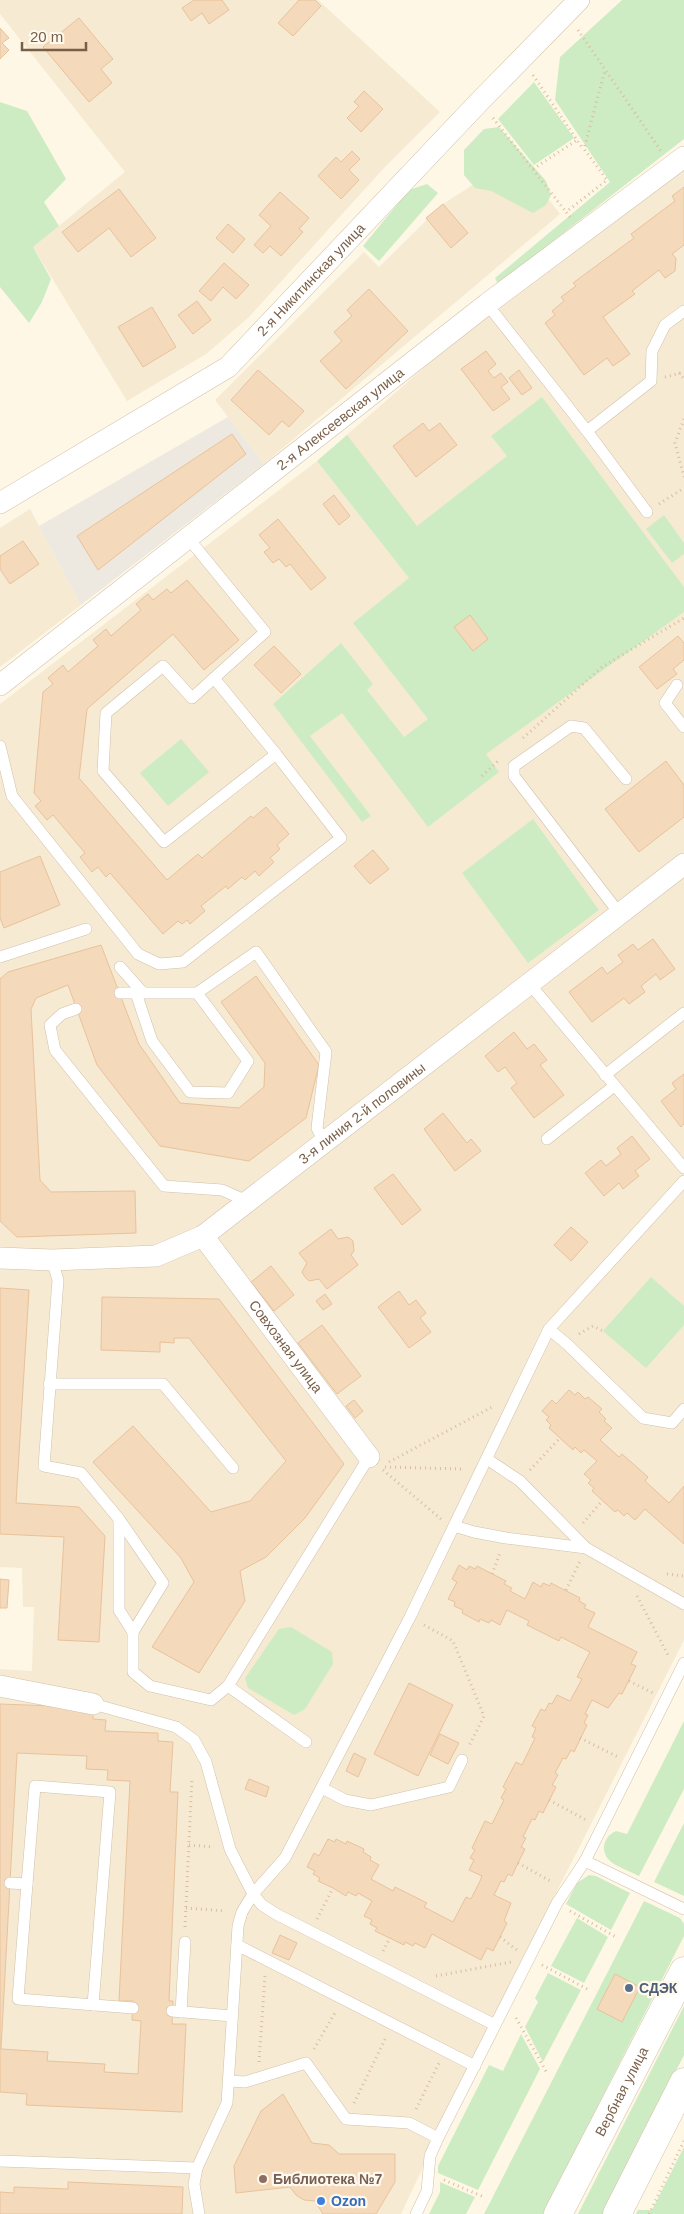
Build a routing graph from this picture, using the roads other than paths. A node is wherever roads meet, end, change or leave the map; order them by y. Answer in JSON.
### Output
{"nodes":[{"id":1,"x":573,"y":7,"type":"edge"},
{"id":2,"x":678,"y":161,"type":"edge"},
{"id":3,"x":486,"y":304,"type":"junction"},
{"id":4,"x":684,"y":311,"type":"edge"},
{"id":5,"x":587,"y":431,"type":"junction"},
{"id":6,"x":0,"y":503,"type":"edge"},
{"id":7,"x":647,"y":512,"type":"road end"},
{"id":8,"x":189,"y":539,"type":"junction"},
{"id":9,"x":214,"y":678,"type":"junction"},
{"id":10,"x":0,"y":685,"type":"edge"},
{"id":11,"x":677,"y":685,"type":"dead end"},
{"id":12,"x":684,"y":727,"type":"edge"},
{"id":13,"x":0,"y":746,"type":"edge"},
{"id":14,"x":276,"y":754,"type":"junction"},
{"id":15,"x":626,"y":779,"type":"dead end"},
{"id":16,"x":684,"y":864,"type":"edge"},
{"id":17,"x":619,"y":913,"type":"junction"},
{"id":18,"x":86,"y":929,"type":"dead end"},
{"id":19,"x":0,"y":957,"type":"edge"},
{"id":20,"x":120,"y":967,"type":"dead end"},
{"id":21,"x":528,"y":982,"type":"junction"},
{"id":22,"x":120,"y":993,"type":"dead end"},
{"id":23,"x":139,"y":993,"type":"junction"},
{"id":24,"x":197,"y":993,"type":"junction"},
{"id":25,"x":76,"y":1009,"type":"dead end"},
{"id":26,"x":684,"y":1013,"type":"edge"},
{"id":27,"x":605,"y":1075,"type":"junction"},
{"id":28,"x":614,"y":1086,"type":"junction"},
{"id":29,"x":547,"y":1139,"type":"dead end"},
{"id":30,"x":324,"y":1142,"type":"junction"},
{"id":31,"x":684,"y":1168,"type":"edge"},
{"id":32,"x":684,"y":1181,"type":"edge"},
{"id":33,"x":248,"y":1201,"type":"junction"},
{"id":34,"x":203,"y":1236,"type":"junction"},
{"id":35,"x":0,"y":1258,"type":"edge"},
{"id":36,"x":52,"y":1260,"type":"junction"},
{"id":37,"x":548,"y":1329,"type":"junction"},
{"id":38,"x":50,"y":1384,"type":"junction"},
{"id":39,"x":684,"y":1409,"type":"edge"},
{"id":40,"x":374,"y":1462,"type":"joint"},
{"id":41,"x":485,"y":1464,"type":"junction"},
{"id":42,"x":233,"y":1468,"type":"dead end"},
{"id":43,"x":119,"y":1519,"type":"junction"},
{"id":44,"x":454,"y":1526,"type":"junction"},
{"id":45,"x":586,"y":1548,"type":"junction"},
{"id":46,"x":684,"y":1604,"type":"edge"},
{"id":47,"x":133,"y":1632,"type":"junction"},
{"id":48,"x":684,"y":1663,"type":"edge"},
{"id":49,"x":0,"y":1686,"type":"edge"},
{"id":50,"x":228,"y":1686,"type":"junction"},
{"id":51,"x":93,"y":1704,"type":"joint"},
{"id":52,"x":306,"y":1742,"type":"dead end"},
{"id":53,"x":462,"y":1760,"type":"road end"},
{"id":54,"x":322,"y":1788,"type":"junction"},
{"id":55,"x":585,"y":1861,"type":"junction"},
{"id":56,"x":10,"y":1883,"type":"dead end"},
{"id":57,"x":27,"y":1884,"type":"junction"},
{"id":58,"x":253,"y":1894,"type":"junction"},
{"id":59,"x":684,"y":1909,"type":"edge"},
{"id":60,"x":185,"y":1942,"type":"road end"},
{"id":61,"x":237,"y":1945,"type":"junction"},
{"id":62,"x":684,"y":1971,"type":"edge"},
{"id":63,"x":94,"y":2005,"type":"junction"},
{"id":64,"x":133,"y":2008,"type":"dead end"},
{"id":65,"x":232,"y":2016,"type":"junction"},
{"id":66,"x":495,"y":2025,"type":"junction"},
{"id":67,"x":475,"y":2066,"type":"junction"},
{"id":68,"x":230,"y":2081,"type":"junction"},
{"id":69,"x":684,"y":2082,"type":"edge"},
{"id":70,"x":438,"y":2138,"type":"junction"},
{"id":71,"x":0,"y":2161,"type":"edge"},
{"id":72,"x":197,"y":2168,"type":"junction"},
{"id":73,"x":199,"y":2214,"type":"edge"},
{"id":74,"x":416,"y":2214,"type":"edge"},
{"id":75,"x":558,"y":2214,"type":"edge"},
{"id":76,"x":617,"y":2214,"type":"edge"}],
"edges":[{"from":1,"to":6,"type":"street","name":"2-я Никитинская улица"},
{"from":2,"to":3,"type":"street","name":"2-я Алексеевская улица"},
{"from":3,"to":5,"type":"lane"},
{"from":3,"to":8,"type":"street","name":"2-я Алексеевская улица"},
{"from":4,"to":5,"type":"lane"},
{"from":5,"to":7,"type":"lane"},
{"from":8,"to":9,"type":"lane"},
{"from":8,"to":10,"type":"street","name":"2-я Алексеевская улица"},
{"from":9,"to":14,"type":"lane"},
{"from":9,"to":14,"type":"lane"},
{"from":11,"to":12,"type":"lane"},
{"from":13,"to":14,"type":"lane"},
{"from":15,"to":17,"type":"lane"},
{"from":16,"to":17,"type":"street","name":"3-я линия 2-й половины"},
{"from":17,"to":21,"type":"street","name":"3-я линия 2-й половины"},
{"from":18,"to":19,"type":"lane"},
{"from":20,"to":23,"type":"lane"},
{"from":21,"to":27,"type":"lane"},
{"from":21,"to":30,"type":"street","name":"3-я линия 2-й половины"},
{"from":22,"to":23,"type":"lane"},
{"from":23,"to":24,"type":"lane"},
{"from":23,"to":24,"type":"lane"},
{"from":24,"to":30,"type":"lane"},
{"from":25,"to":33,"type":"lane"},
{"from":26,"to":27,"type":"lane"},
{"from":27,"to":28,"type":"lane"},
{"from":28,"to":29,"type":"lane"},
{"from":28,"to":31,"type":"lane"},
{"from":30,"to":33,"type":"street","name":"3-я линия 2-й половины"},
{"from":32,"to":37,"type":"lane"},
{"from":33,"to":34,"type":"street","name":"3-я линия 2-й половины"},
{"from":34,"to":36,"type":"street","name":"3-я линия 2-й половины"},
{"from":34,"to":40,"type":"street","name":"Совхозная улица"},
{"from":35,"to":36,"type":"street","name":"3-я линия 2-й половины"},
{"from":36,"to":38,"type":"lane"},
{"from":37,"to":39,"type":"lane"},
{"from":37,"to":41,"type":"lane"},
{"from":38,"to":42,"type":"lane"},
{"from":38,"to":43,"type":"lane"},
{"from":40,"to":50,"type":"lane"},
{"from":41,"to":44,"type":"lane"},
{"from":41,"to":45,"type":"lane"},
{"from":43,"to":47,"type":"lane"},
{"from":43,"to":47,"type":"lane"},
{"from":44,"to":45,"type":"lane"},
{"from":44,"to":54,"type":"lane"},
{"from":45,"to":46,"type":"lane"},
{"from":47,"to":50,"type":"lane"},
{"from":48,"to":55,"type":"lane"},
{"from":49,"to":51,"type":"street"},
{"from":50,"to":52,"type":"lane"},
{"from":51,"to":58,"type":"lane"},
{"from":53,"to":54,"type":"lane"},
{"from":54,"to":58,"type":"lane"},
{"from":55,"to":59,"type":"lane"},
{"from":55,"to":66,"type":"lane"},
{"from":56,"to":57,"type":"lane"},
{"from":57,"to":63,"type":"lane"},
{"from":57,"to":63,"type":"lane"},
{"from":58,"to":61,"type":"lane"},
{"from":58,"to":66,"type":"lane"},
{"from":60,"to":65,"type":"lane"},
{"from":61,"to":65,"type":"lane"},
{"from":61,"to":67,"type":"lane"},
{"from":62,"to":75,"type":"main road","name":"Вербная улица"},
{"from":63,"to":64,"type":"lane"},
{"from":65,"to":68,"type":"lane"},
{"from":66,"to":67,"type":"lane"},
{"from":67,"to":70,"type":"lane"},
{"from":68,"to":70,"type":"lane"},
{"from":68,"to":72,"type":"lane"},
{"from":69,"to":76,"type":"main road"},
{"from":70,"to":74,"type":"lane"},
{"from":71,"to":72,"type":"lane"},
{"from":72,"to":73,"type":"lane"}]}
